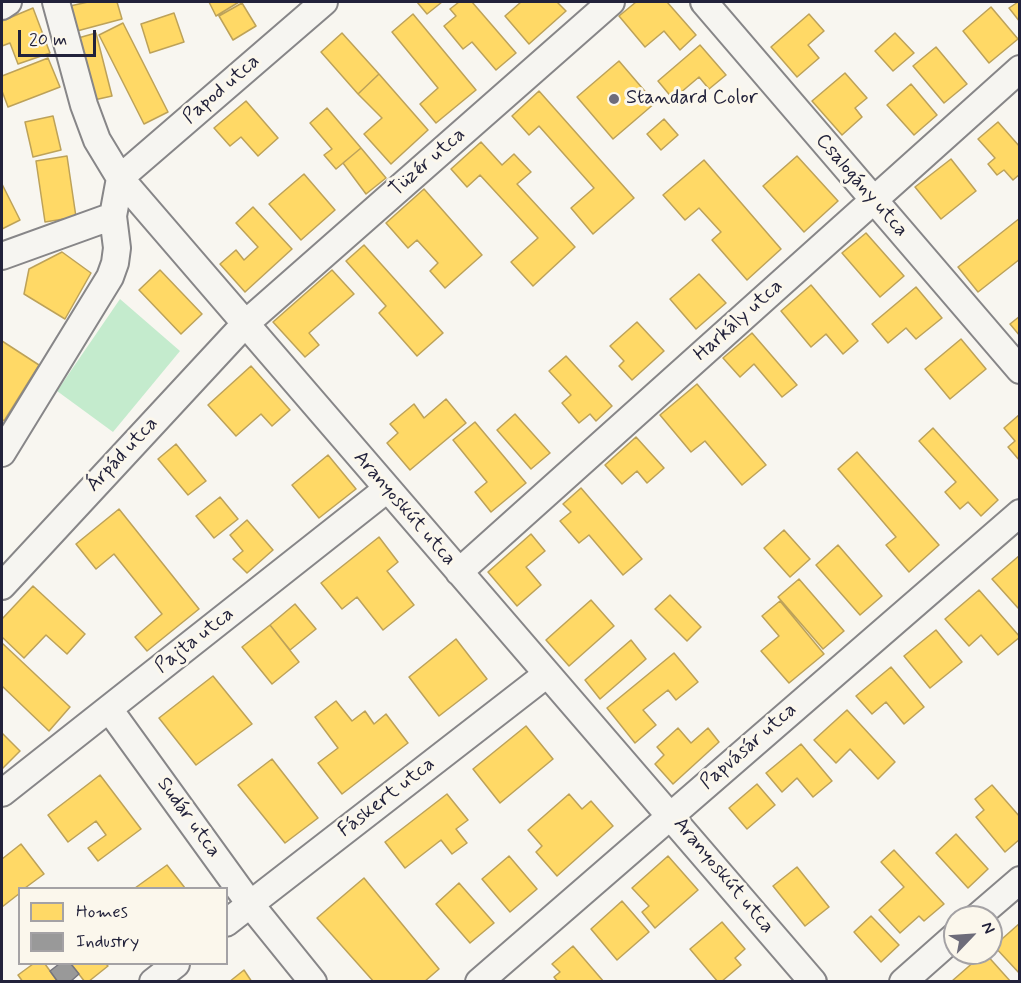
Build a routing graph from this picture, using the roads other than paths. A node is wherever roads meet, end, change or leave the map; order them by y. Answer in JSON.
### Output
{"nodes":[{"id":1,"x":8,"y":2,"type":"edge"},
{"id":2,"x":56,"y":2,"type":"edge"},
{"id":3,"x":324,"y":2,"type":"edge"},
{"id":4,"x":611,"y":2,"type":"edge"},
{"id":5,"x":704,"y":2,"type":"edge"},
{"id":6,"x":2,"y":6,"type":"edge"},
{"id":7,"x":1020,"y":69,"type":"edge"},
{"id":8,"x":120,"y":178,"type":"junction"},
{"id":9,"x":873,"y":201,"type":"junction"},
{"id":10,"x":113,"y":216,"type":"junction"},
{"id":11,"x":2,"y":256,"type":"edge"},
{"id":12,"x":245,"y":324,"type":"junction"},
{"id":13,"x":1020,"y":370,"type":"edge"},
{"id":14,"x":2,"y":453,"type":"edge"},
{"id":15,"x":387,"y":489,"type":"junction"},
{"id":16,"x":1020,"y":513,"type":"edge"},
{"id":17,"x":459,"y":572,"type":"junction"},
{"id":18,"x":2,"y":586,"type":"edge"},
{"id":19,"x":547,"y":674,"type":"junction"},
{"id":20,"x":109,"y":709,"type":"junction"},
{"id":21,"x":2,"y":793,"type":"edge"},
{"id":22,"x":670,"y":814,"type":"junction"},
{"id":23,"x":1020,"y":880,"type":"edge"},
{"id":24,"x":250,"y":904,"type":"junction"},
{"id":25,"x":991,"y":905,"type":"edge"},
{"id":26,"x":228,"y":921,"type":"edge"},
{"id":27,"x":943,"y":946,"type":"edge"},
{"id":28,"x":173,"y":965,"type":"edge"},
{"id":29,"x":153,"y":981,"type":"edge"},
{"id":30,"x":313,"y":981,"type":"edge"},
{"id":31,"x":479,"y":981,"type":"edge"},
{"id":32,"x":813,"y":981,"type":"edge"},
{"id":33,"x":903,"y":981,"type":"edge"}],
"edges":[{"from":1,"to":6,"type":"street"},
{"from":2,"to":8,"type":"street","name":"Aranyoskút utca"},
{"from":3,"to":8,"type":"street","name":"Papod utca"},
{"from":4,"to":12,"type":"street","name":"Tüzér utca"},
{"from":5,"to":9,"type":"street","name":"Csalogány utca"},
{"from":7,"to":9,"type":"street","name":"Harkály utca"},
{"from":8,"to":10,"type":"street"},
{"from":8,"to":12,"type":"street","name":"Aranyoskút utca"},
{"from":9,"to":13,"type":"street","name":"Csalogány utca"},
{"from":9,"to":17,"type":"street","name":"Harkály utca"},
{"from":10,"to":11,"type":"street"},
{"from":10,"to":14,"type":"street"},
{"from":12,"to":15,"type":"street","name":"Aranyoskút utca"},
{"from":12,"to":18,"type":"street","name":"Árpád utca"},
{"from":15,"to":17,"type":"street","name":"Aranyoskút utca"},
{"from":15,"to":20,"type":"street","name":"Pajta utca"},
{"from":16,"to":22,"type":"street","name":"Papvásár utca"},
{"from":17,"to":19,"type":"street","name":"Aranyoskút utca"},
{"from":19,"to":22,"type":"street","name":"Aranyoskút utca"},
{"from":19,"to":24,"type":"street","name":"Fáskert utca"},
{"from":20,"to":21,"type":"street","name":"Pajta utca"},
{"from":20,"to":24,"type":"street","name":"Sudár utca"},
{"from":22,"to":31,"type":"street","name":"Papvásár utca"},
{"from":22,"to":32,"type":"street","name":"Aranyoskút utca"},
{"from":23,"to":25,"type":"street"},
{"from":24,"to":26,"type":"street","name":"Fáskert utca"},
{"from":24,"to":30,"type":"street","name":"Sudár utca"},
{"from":27,"to":33,"type":"street"},
{"from":28,"to":29,"type":"street"}]}
